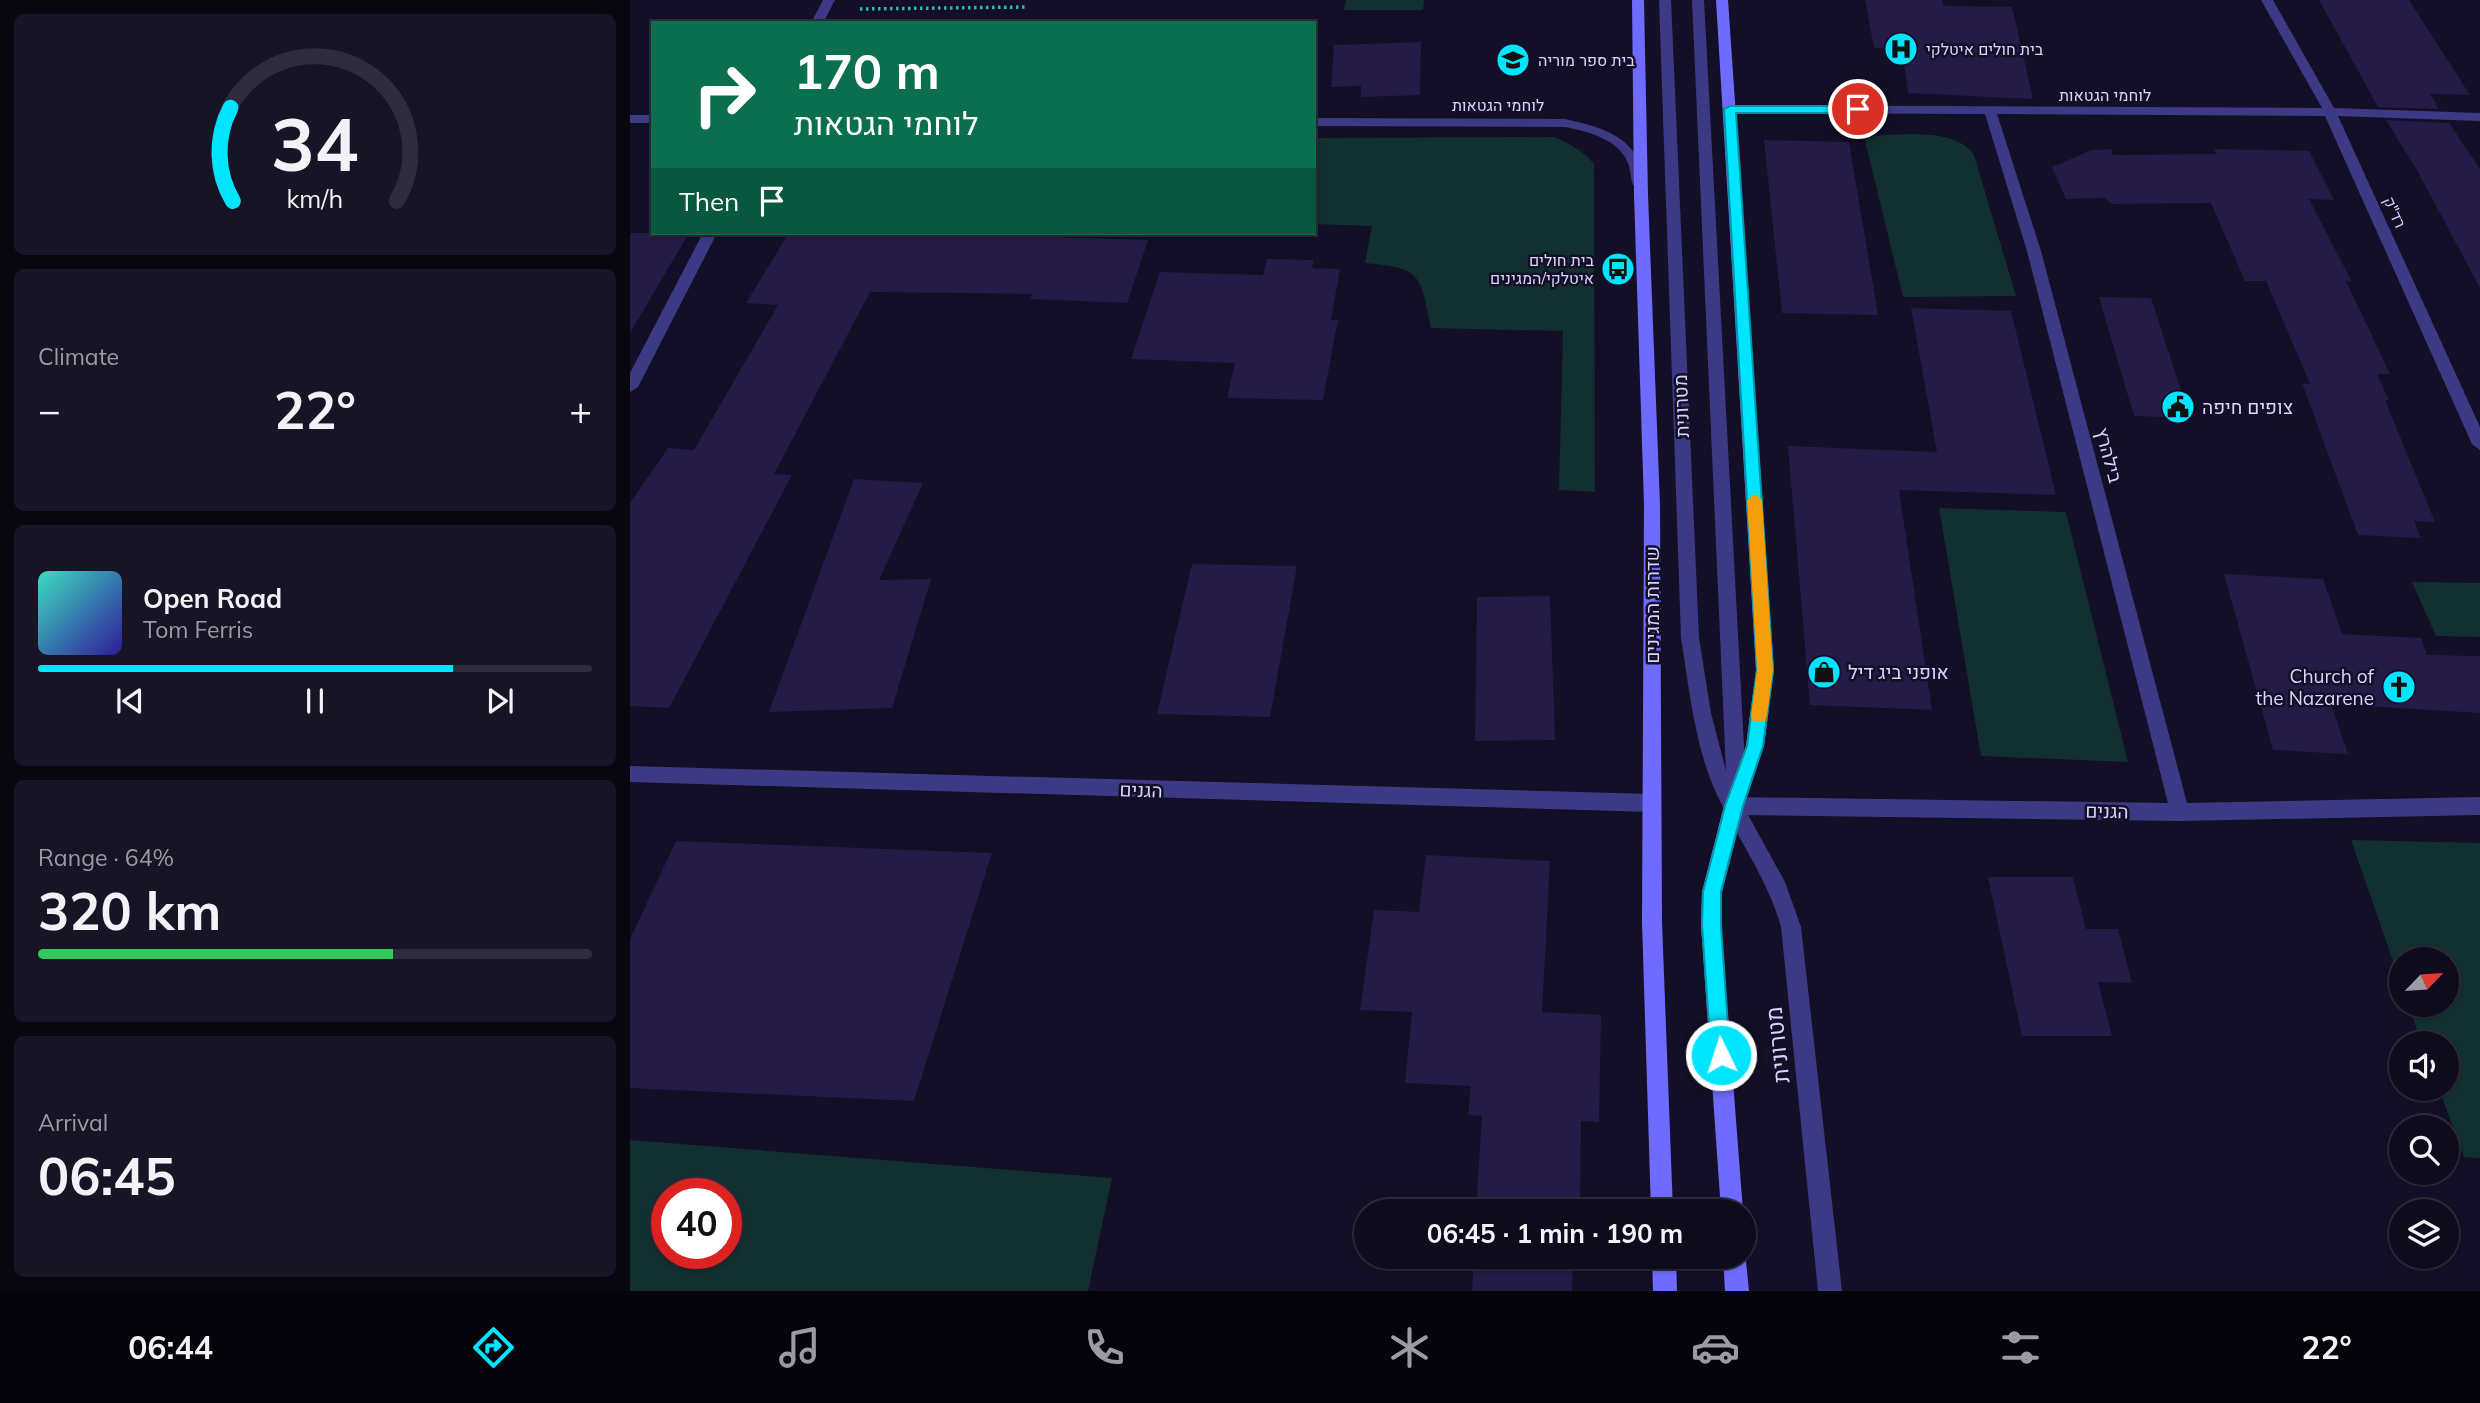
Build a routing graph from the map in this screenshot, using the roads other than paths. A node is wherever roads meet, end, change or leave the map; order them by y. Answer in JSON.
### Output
{"nodes":[{"id":1,"x":1638,"y":0,"type":"edge"},
{"id":2,"x":1665,"y":0,"type":"edge"},
{"id":3,"x":1699,"y":0,"type":"edge"},
{"id":4,"x":1721,"y":0,"type":"edge"},
{"id":5,"x":2267,"y":0,"type":"edge"},
{"id":6,"x":826,"y":4,"type":"edge"},
{"id":7,"x":818,"y":21,"type":"edge"},
{"id":8,"x":1730,"y":109,"type":"junction"},
{"id":9,"x":1990,"y":111,"type":"junction"},
{"id":10,"x":2330,"y":112,"type":"junction"},
{"id":11,"x":2480,"y":117,"type":"edge"},
{"id":12,"x":651,"y":119,"type":"edge"},
{"id":13,"x":630,"y":120,"type":"edge"},
{"id":14,"x":1316,"y":121,"type":"edge"},
{"id":15,"x":1641,"y":195,"type":"junction"},
{"id":16,"x":709,"y":235,"type":"edge"},
{"id":17,"x":630,"y":387,"type":"edge"},
{"id":18,"x":2480,"y":444,"type":"edge"},
{"id":19,"x":630,"y":774,"type":"edge"},
{"id":20,"x":1652,"y":803,"type":"junction"},
{"id":21,"x":1734,"y":806,"type":"junction"},
{"id":22,"x":2480,"y":806,"type":"edge"},
{"id":23,"x":2179,"y":812,"type":"junction"},
{"id":24,"x":1662,"y":1199,"type":"edge"},
{"id":25,"x":1731,"y":1199,"type":"edge"},
{"id":26,"x":1664,"y":1269,"type":"edge"},
{"id":27,"x":1736,"y":1269,"type":"edge"},
{"id":28,"x":1665,"y":1291,"type":"edge"},
{"id":29,"x":1737,"y":1291,"type":"edge"},
{"id":30,"x":1830,"y":1291,"type":"edge"}],
"edges":[{"from":1,"to":15,"type":"street","name":"שדרות המגינים"},
{"from":2,"to":21,"type":"street","name":"מטרונית"},
{"from":3,"to":21,"type":"street","name":"מטרונית"},
{"from":4,"to":8,"type":"street"},
{"from":5,"to":10,"type":"street","name":"רד\"ק"},
{"from":6,"to":7,"type":"street"},
{"from":8,"to":9,"type":"street","name":"לוחמי הגטאות"},
{"from":8,"to":21,"type":"street"},
{"from":9,"to":10,"type":"street","name":"לוחמי הגטאות"},
{"from":9,"to":23,"type":"street","name":"בילהרץ"},
{"from":10,"to":11,"type":"street","name":"לוחמי הגטאות"},
{"from":10,"to":18,"type":"street","name":"רד\"ק"},
{"from":12,"to":13,"type":"street"},
{"from":14,"to":15,"type":"street","name":"לוחמי הגטאות"},
{"from":15,"to":20,"type":"street","name":"שדרות המגינים"},
{"from":16,"to":17,"type":"street"},
{"from":19,"to":20,"type":"street","name":"הגנים"},
{"from":20,"to":24,"type":"street","name":"שדרות המגינים"},
{"from":21,"to":23,"type":"street","name":"הגנים"},
{"from":21,"to":25,"type":"street"},
{"from":21,"to":30,"type":"street","name":"מטרונית"},
{"from":22,"to":23,"type":"street","name":"הגנים"},
{"from":26,"to":28,"type":"street"},
{"from":27,"to":29,"type":"street"}]}
